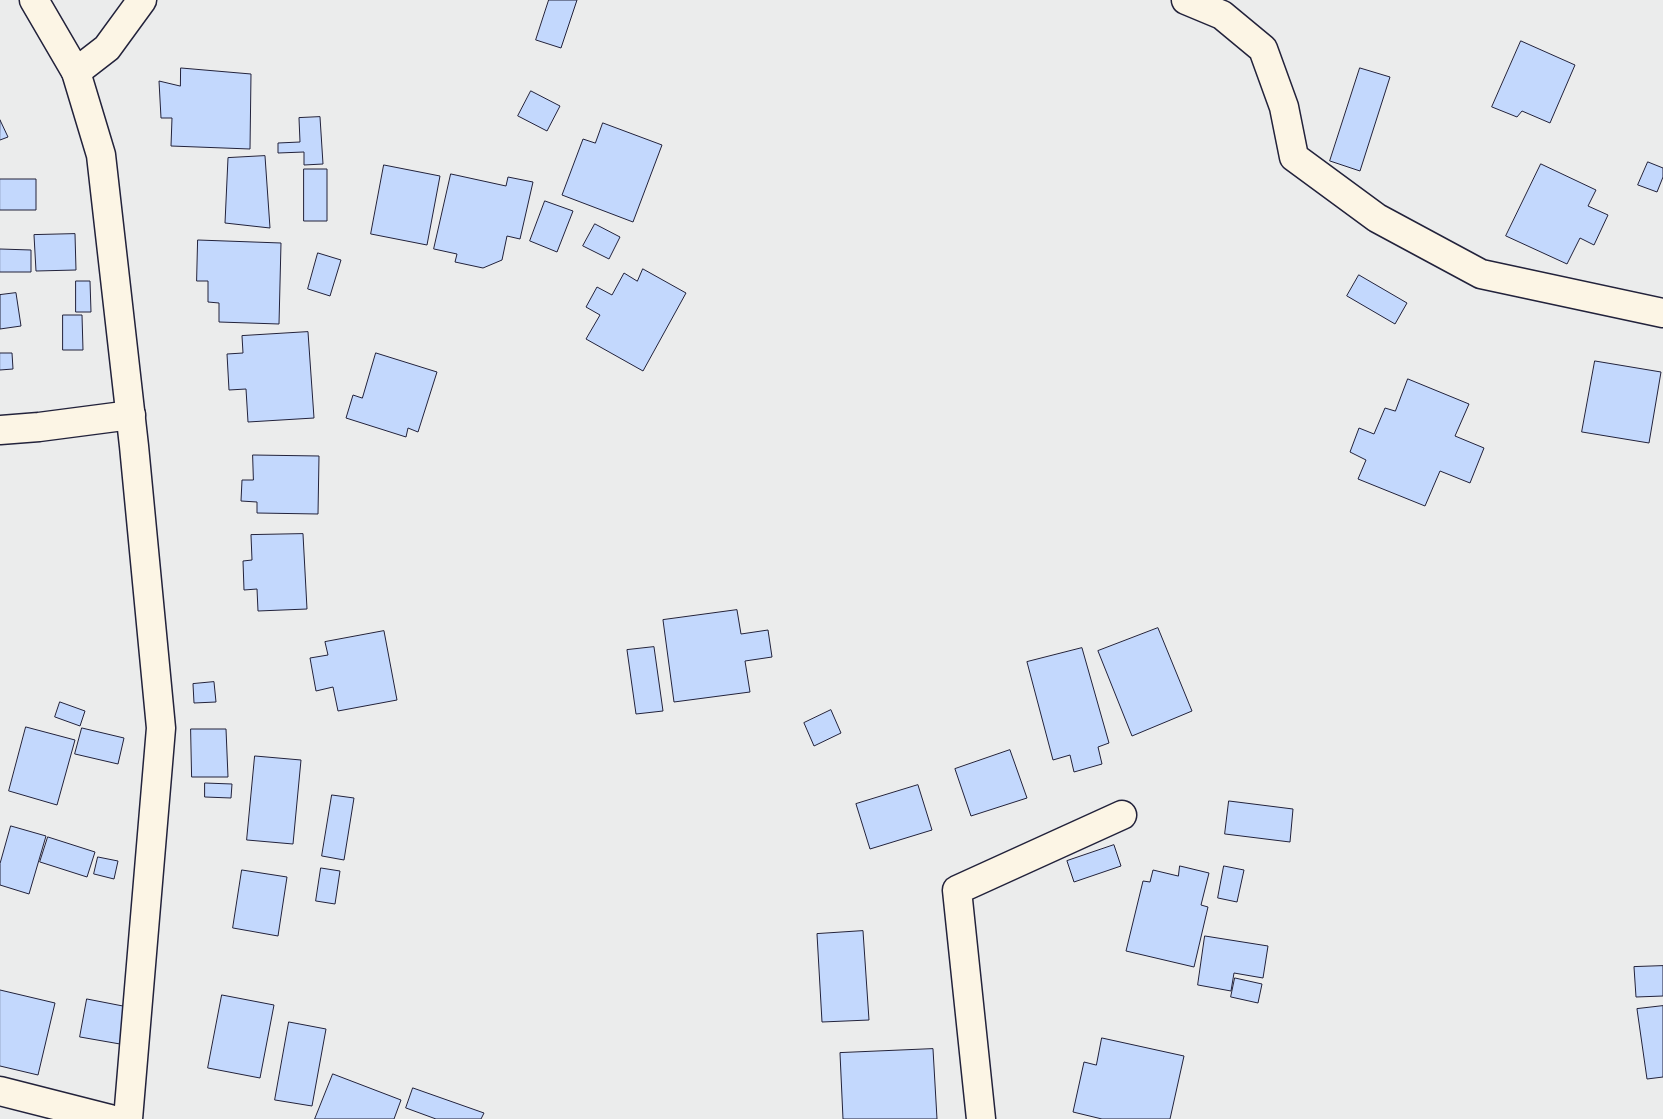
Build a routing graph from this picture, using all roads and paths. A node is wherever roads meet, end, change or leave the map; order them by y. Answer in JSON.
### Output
{"nodes":[{"id":1,"x":34,"y":0,"type":"edge"},
{"id":2,"x":142,"y":0,"type":"edge"},
{"id":3,"x":1186,"y":0,"type":"edge"},
{"id":4,"x":76,"y":72,"type":"junction"},
{"id":5,"x":1663,"y":313,"type":"edge"},
{"id":6,"x":131,"y":414,"type":"junction"},
{"id":7,"x":0,"y":430,"type":"edge"},
{"id":8,"x":1122,"y":815,"type":"dead end"},
{"id":9,"x":0,"y":1091,"type":"edge"},
{"id":10,"x":110,"y":1119,"type":"edge"},
{"id":11,"x":128,"y":1119,"type":"edge"},
{"id":12,"x":980,"y":1119,"type":"edge"}],
"edges":[{"from":1,"to":4,"type":"street"},
{"from":2,"to":4,"type":"street"},
{"from":3,"to":5,"type":"street"},
{"from":4,"to":6,"type":"street"},
{"from":6,"to":7,"type":"street"},
{"from":6,"to":11,"type":"street"},
{"from":8,"to":12,"type":"street"},
{"from":9,"to":10,"type":"street"}]}
